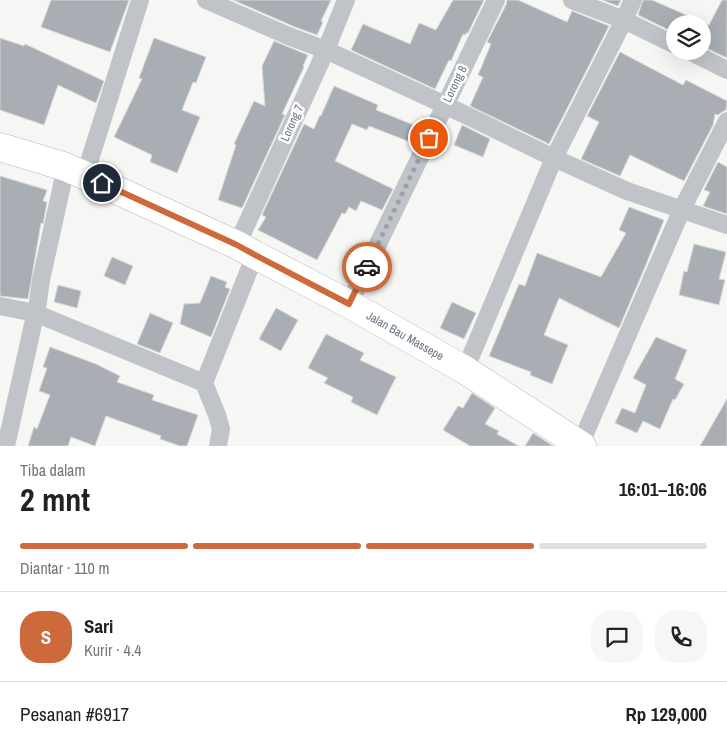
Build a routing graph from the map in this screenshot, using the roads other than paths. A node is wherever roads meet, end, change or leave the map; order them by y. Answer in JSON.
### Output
{"nodes":[{"id":1,"x":140,"y":0,"type":"edge"},
{"id":2,"x":206,"y":0,"type":"edge"},
{"id":3,"x":346,"y":0,"type":"edge"},
{"id":4,"x":496,"y":0,"type":"edge"},
{"id":5,"x":572,"y":0,"type":"edge"},
{"id":6,"x":633,"y":0,"type":"edge"},
{"id":7,"x":624,"y":20,"type":"junction"},
{"id":8,"x":666,"y":41,"type":"edge"},
{"id":9,"x":326,"y":50,"type":"junction"},
{"id":10,"x":707,"y":60,"type":"edge"},
{"id":11,"x":727,"y":70,"type":"edge"},
{"id":12,"x":444,"y":105,"type":"junction"},
{"id":13,"x":727,"y":121,"type":"edge"},
{"id":14,"x":0,"y":147,"type":"edge"},
{"id":15,"x":554,"y":158,"type":"junction"},
{"id":16,"x":75,"y":171,"type":"junction"},
{"id":17,"x":682,"y":209,"type":"junction"},
{"id":18,"x":727,"y":225,"type":"edge"},
{"id":19,"x":246,"y":250,"type":"junction"},
{"id":20,"x":349,"y":304,"type":"junction"},
{"id":21,"x":0,"y":306,"type":"edge"},
{"id":22,"x":35,"y":312,"type":"junction"},
{"id":23,"x":465,"y":370,"type":"junction"},
{"id":24,"x":204,"y":383,"type":"junction"},
{"id":25,"x":6,"y":446,"type":"edge"},
{"id":26,"x":218,"y":446,"type":"edge"},
{"id":27,"x":581,"y":446,"type":"edge"}],
"edges":[{"from":1,"to":16,"type":"street"},
{"from":2,"to":9,"type":"street"},
{"from":3,"to":9,"type":"street","name":"Lorong 7"},
{"from":4,"to":12,"type":"street","name":"Lorong 8"},
{"from":5,"to":7,"type":"street"},
{"from":6,"to":7,"type":"street"},
{"from":7,"to":8,"type":"street"},
{"from":7,"to":15,"type":"street"},
{"from":9,"to":12,"type":"street"},
{"from":9,"to":19,"type":"street","name":"Lorong 7"},
{"from":10,"to":11,"type":"street"},
{"from":12,"to":15,"type":"street"},
{"from":12,"to":20,"type":"street","name":"Lorong 8"},
{"from":13,"to":17,"type":"street"},
{"from":14,"to":16,"type":"main road","name":"Jalan Bau Massepe"},
{"from":15,"to":17,"type":"street"},
{"from":15,"to":23,"type":"street"},
{"from":16,"to":19,"type":"main road","name":"Jalan Bau Massepe"},
{"from":16,"to":22,"type":"street"},
{"from":17,"to":18,"type":"street"},
{"from":17,"to":27,"type":"street"},
{"from":19,"to":20,"type":"main road","name":"Jalan Bau Massepe"},
{"from":19,"to":24,"type":"street","name":"Lorong 7"},
{"from":20,"to":23,"type":"main road","name":"Jalan Bau Massepe"},
{"from":21,"to":22,"type":"street"},
{"from":22,"to":24,"type":"street"},
{"from":22,"to":25,"type":"street"},
{"from":23,"to":27,"type":"main road","name":"Jalan Bau Massepe"},
{"from":24,"to":26,"type":"street"}]}
